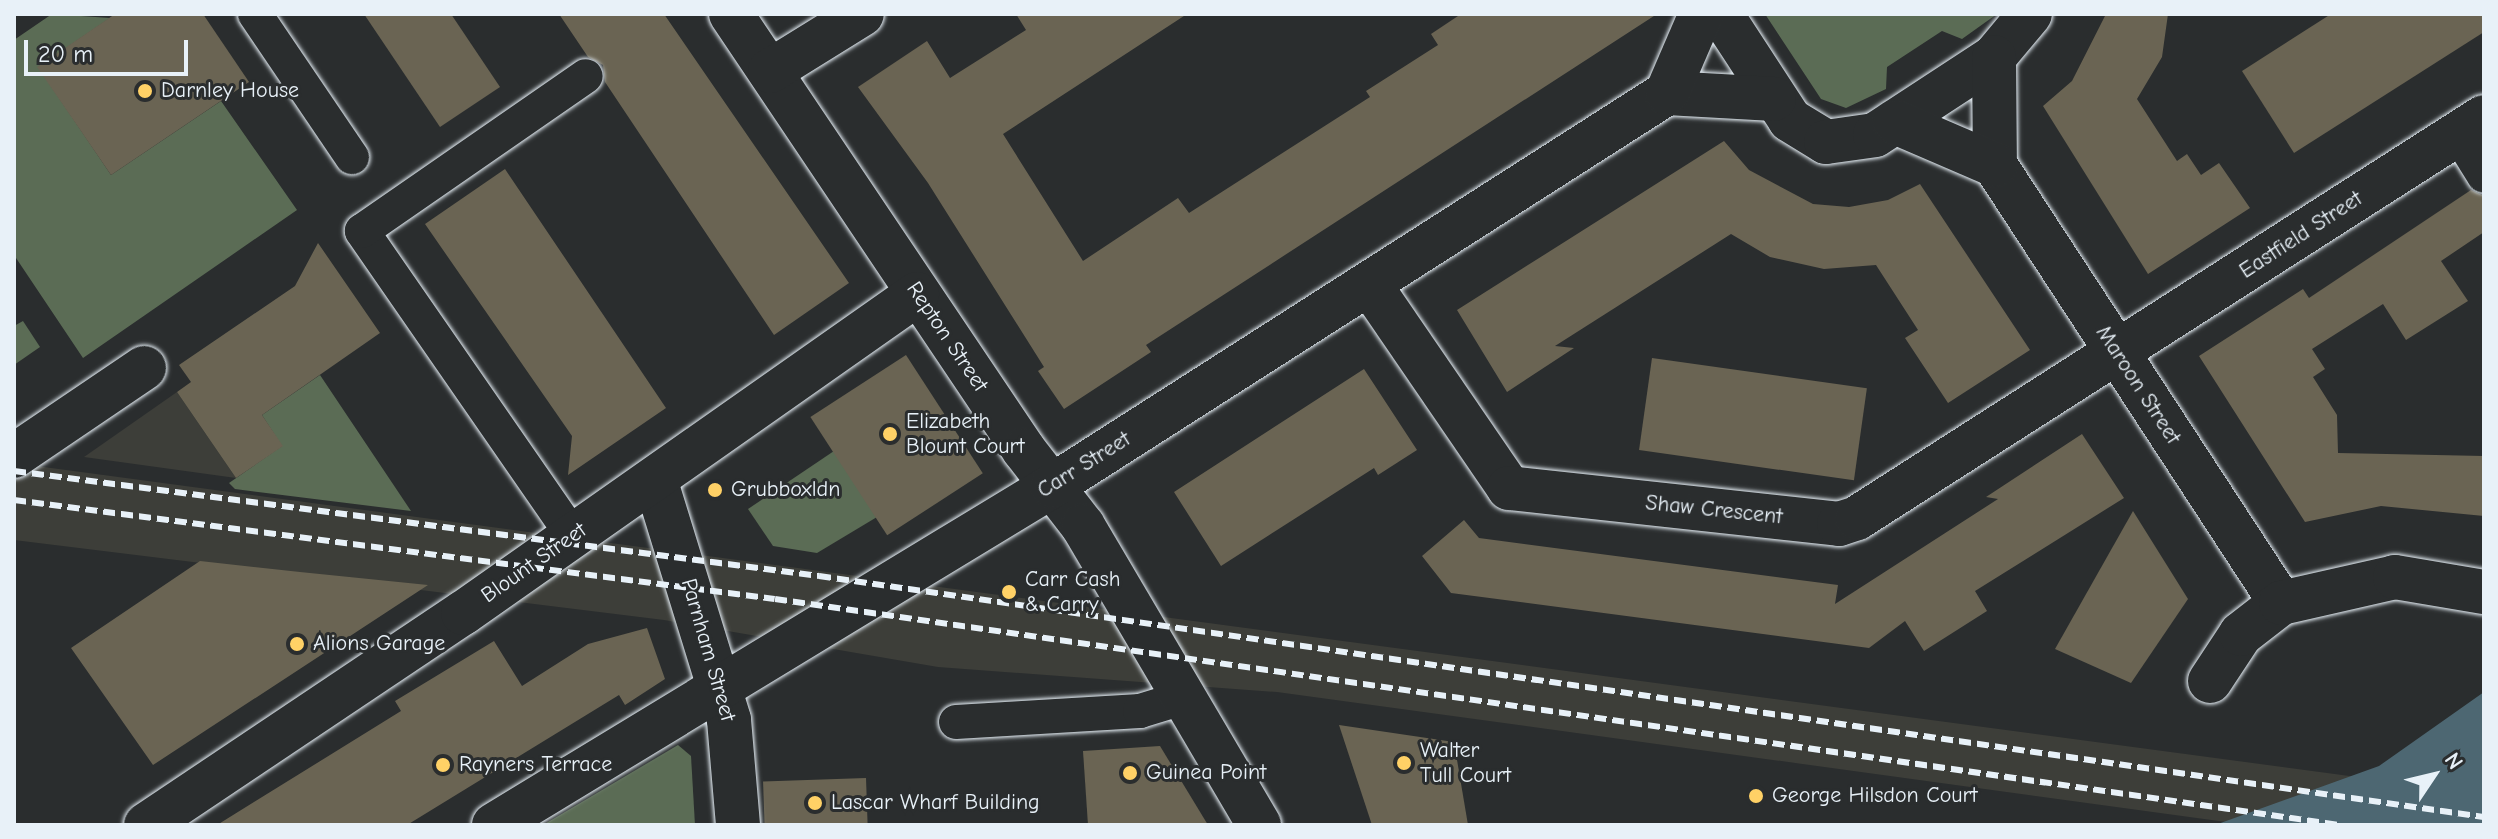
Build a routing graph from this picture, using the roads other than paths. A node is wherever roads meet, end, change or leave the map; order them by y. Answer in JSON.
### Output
{"nodes":[{"id":1,"x":255,"y":14,"type":"edge"},
{"id":2,"x":731,"y":14,"type":"edge"},
{"id":3,"x":862,"y":14,"type":"edge"},
{"id":4,"x":1701,"y":14,"type":"edge"},
{"id":5,"x":1721,"y":14,"type":"edge"},
{"id":6,"x":2030,"y":14,"type":"edge"},
{"id":7,"x":1994,"y":57,"type":"junction"},
{"id":8,"x":770,"y":71,"type":"junction"},
{"id":9,"x":586,"y":76,"type":"dead end"},
{"id":10,"x":1667,"y":93,"type":"junction"},
{"id":11,"x":1774,"y":99,"type":"junction"},
{"id":12,"x":1895,"y":122,"type":"junction"},
{"id":13,"x":2471,"y":126,"type":"edge"},
{"id":14,"x":352,"y":157,"type":"dead end"},
{"id":15,"x":1995,"y":165,"type":"junction"},
{"id":16,"x":2484,"y":176,"type":"edge"},
{"id":17,"x":1370,"y":285,"type":"junction"},
{"id":18,"x":917,"y":294,"type":"junction"},
{"id":19,"x":2117,"y":353,"type":"junction"},
{"id":20,"x":144,"y":368,"type":"dead end"},
{"id":21,"x":14,"y":456,"type":"edge"},
{"id":22,"x":655,"y":479,"type":"junction"},
{"id":23,"x":1052,"y":486,"type":"junction"},
{"id":24,"x":573,"y":536,"type":"junction"},
{"id":25,"x":2484,"y":592,"type":"edge"},
{"id":26,"x":2281,"y":603,"type":"junction"},
{"id":27,"x":2210,"y":681,"type":"dead end"},
{"id":28,"x":721,"y":689,"type":"junction"},
{"id":29,"x":1179,"y":699,"type":"junction"},
{"id":30,"x":956,"y":722,"type":"dead end"},
{"id":31,"x":146,"y":825,"type":"edge"},
{"id":32,"x":494,"y":825,"type":"edge"},
{"id":33,"x":738,"y":825,"type":"edge"},
{"id":34,"x":1259,"y":825,"type":"edge"}],
"edges":[{"from":1,"to":14,"type":"lane"},
{"from":2,"to":8,"type":"street","name":"Repton Street"},
{"from":3,"to":8,"type":"street"},
{"from":4,"to":10,"type":"street"},
{"from":5,"to":11,"type":"street"},
{"from":6,"to":7,"type":"street"},
{"from":7,"to":12,"type":"street"},
{"from":7,"to":15,"type":"street"},
{"from":8,"to":18,"type":"street","name":"Repton Street"},
{"from":9,"to":24,"type":"lane"},
{"from":10,"to":11,"type":"street"},
{"from":10,"to":17,"type":"street","name":"Carr Street"},
{"from":11,"to":12,"type":"street"},
{"from":12,"to":15,"type":"street"},
{"from":13,"to":16,"type":"lane"},
{"from":13,"to":19,"type":"street","name":"Eastfield Street"},
{"from":15,"to":19,"type":"street","name":"Maroon Street"},
{"from":17,"to":19,"type":"street","name":"Shaw Crescent"},
{"from":17,"to":23,"type":"street","name":"Carr Street"},
{"from":18,"to":22,"type":"street","name":"Blount Street"},
{"from":18,"to":23,"type":"street","name":"Repton Street"},
{"from":19,"to":26,"type":"street","name":"Maroon Street"},
{"from":20,"to":21,"type":"street"},
{"from":22,"to":24,"type":"street","name":"Blount Street"},
{"from":22,"to":28,"type":"street","name":"Parnham Street"},
{"from":23,"to":28,"type":"street","name":"Carr Street"},
{"from":23,"to":29,"type":"street","name":"Repton Street"},
{"from":24,"to":31,"type":"street","name":"Blount Street"},
{"from":25,"to":26,"type":"street"},
{"from":26,"to":27,"type":"street"},
{"from":28,"to":32,"type":"street","name":"Carr Street"},
{"from":28,"to":33,"type":"street","name":"Parnham Street"},
{"from":29,"to":30,"type":"lane"},
{"from":29,"to":34,"type":"street","name":"Repton Street"}]}
